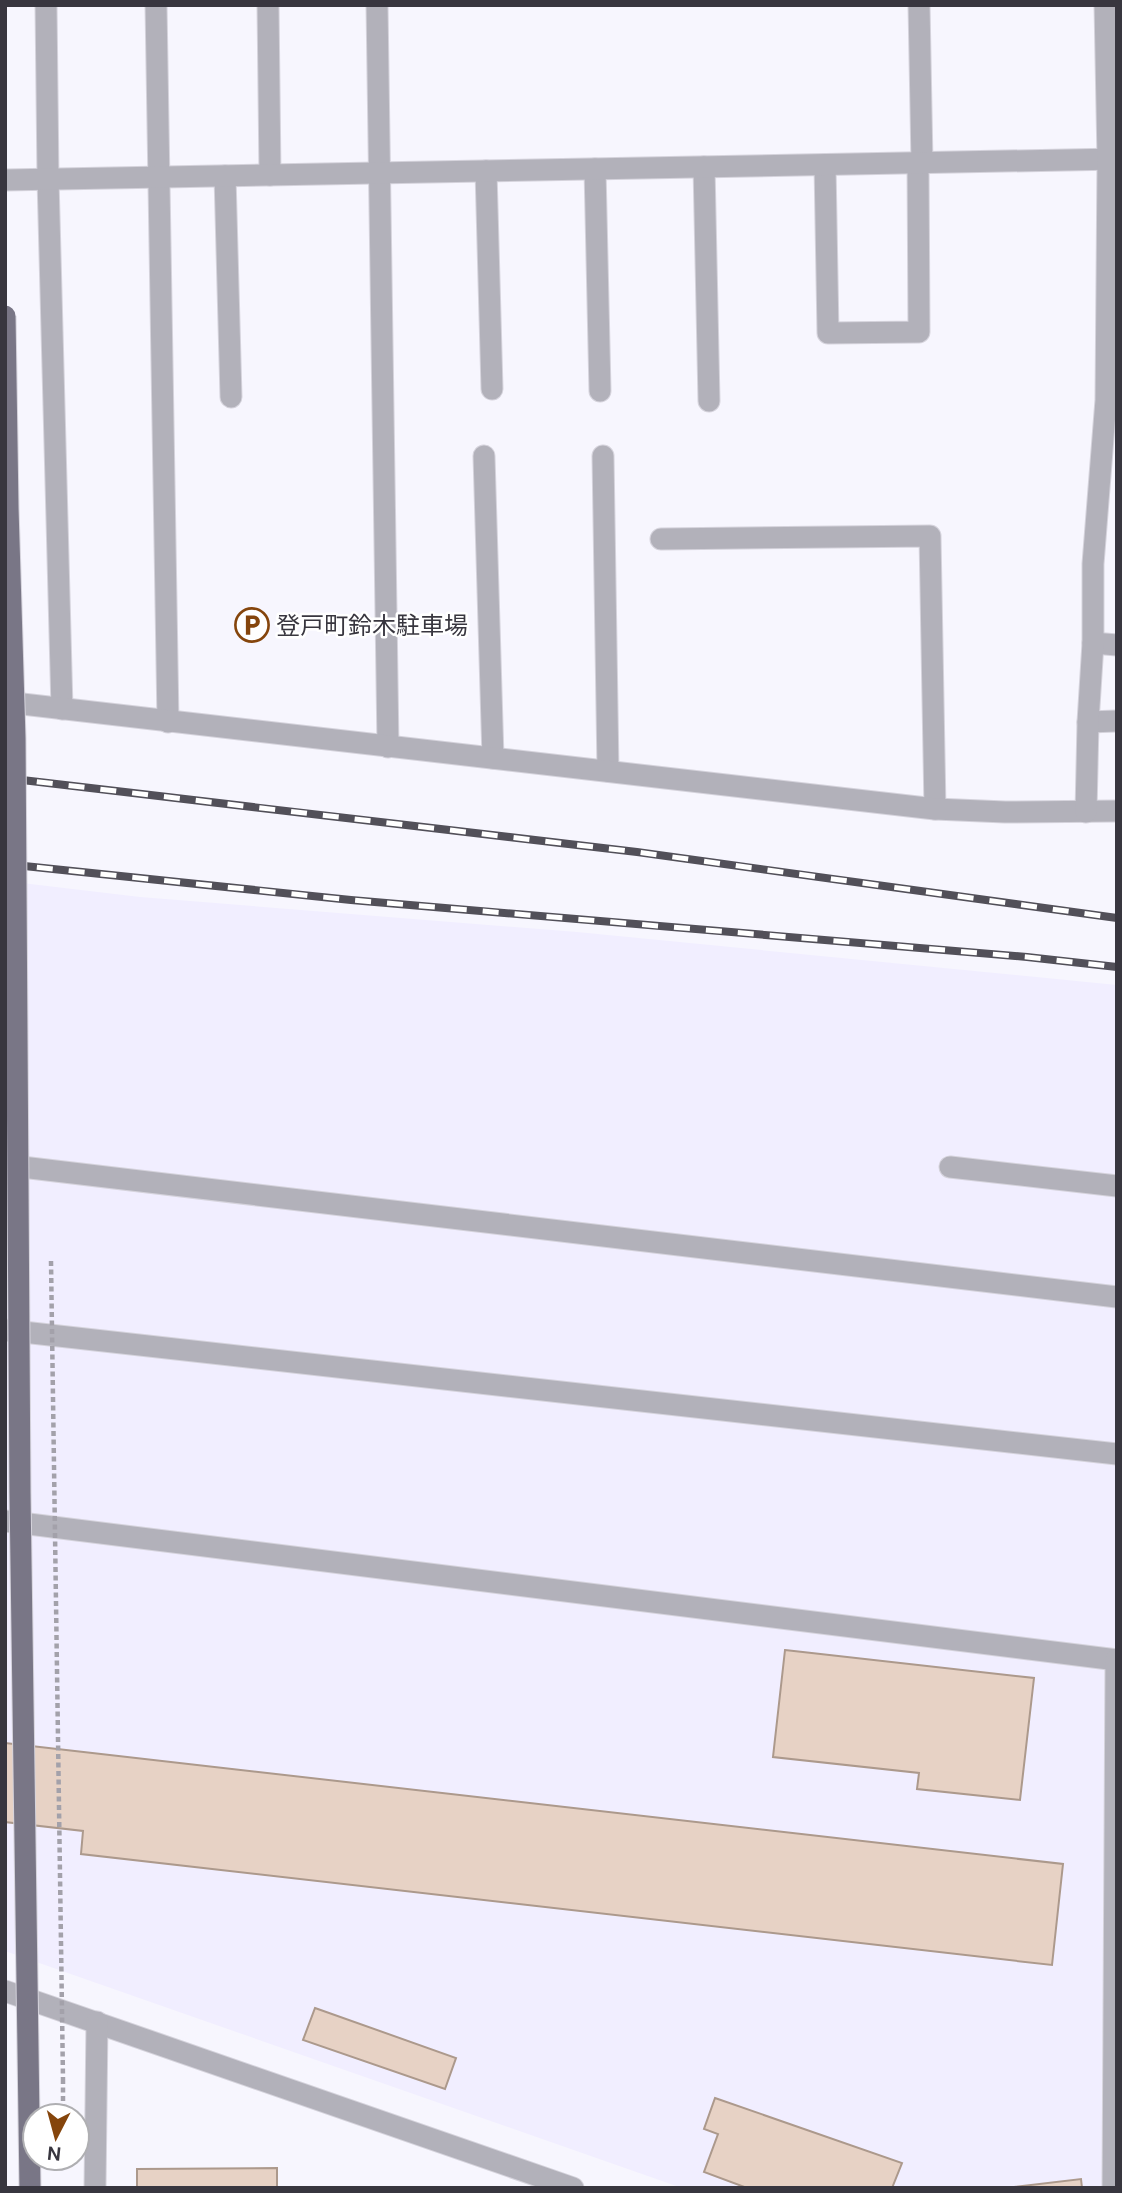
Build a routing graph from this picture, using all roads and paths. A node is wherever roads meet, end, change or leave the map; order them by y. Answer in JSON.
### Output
{"nodes":[{"id":1,"x":47,"y":5,"type":"edge"},
{"id":2,"x":156,"y":5,"type":"edge"},
{"id":3,"x":268,"y":5,"type":"edge"},
{"id":4,"x":377,"y":5,"type":"edge"},
{"id":5,"x":919,"y":5,"type":"edge"},
{"id":6,"x":1105,"y":5,"type":"edge"},
{"id":7,"x":1112,"y":160,"type":"edge"},
{"id":8,"x":920,"y":163,"type":"junction"},
{"id":9,"x":825,"y":165,"type":"junction"},
{"id":10,"x":704,"y":167,"type":"junction"},
{"id":11,"x":595,"y":169,"type":"junction"},
{"id":12,"x":486,"y":171,"type":"junction"},
{"id":13,"x":379,"y":173,"type":"junction"},
{"id":14,"x":270,"y":175,"type":"junction"},
{"id":15,"x":225,"y":176,"type":"junction"},
{"id":16,"x":159,"y":177,"type":"junction"},
{"id":17,"x":48,"y":179,"type":"junction"},
{"id":18,"x":5,"y":180,"type":"edge"},
{"id":19,"x":5,"y":316,"type":"edge"},
{"id":20,"x":492,"y":388,"type":"dead end"},
{"id":21,"x":600,"y":391,"type":"dead end"},
{"id":22,"x":231,"y":397,"type":"dead end"},
{"id":23,"x":709,"y":401,"type":"dead end"},
{"id":24,"x":484,"y":456,"type":"dead end"},
{"id":25,"x":603,"y":456,"type":"dead end"},
{"id":26,"x":1107,"y":516,"type":"edge"},
{"id":27,"x":661,"y":539,"type":"dead end"},
{"id":28,"x":1093,"y":643,"type":"junction"},
{"id":29,"x":1117,"y":645,"type":"edge"},
{"id":30,"x":5,"y":702,"type":"edge"},
{"id":31,"x":62,"y":709,"type":"junction"},
{"id":32,"x":1117,"y":721,"type":"edge"},
{"id":33,"x":168,"y":722,"type":"junction"},
{"id":34,"x":1088,"y":722,"type":"junction"},
{"id":35,"x":388,"y":747,"type":"junction"},
{"id":36,"x":493,"y":758,"type":"junction"},
{"id":37,"x":608,"y":771,"type":"junction"},
{"id":38,"x":936,"y":809,"type":"junction"},
{"id":39,"x":1117,"y":811,"type":"edge"},
{"id":40,"x":1086,"y":812,"type":"junction"},
{"id":41,"x":5,"y":1166,"type":"edge"},
{"id":42,"x":950,"y":1167,"type":"dead end"},
{"id":43,"x":1117,"y":1186,"type":"edge"},
{"id":44,"x":51,"y":1261,"type":"dead end"},
{"id":45,"x":1117,"y":1297,"type":"edge"},
{"id":46,"x":5,"y":1330,"type":"edge"},
{"id":47,"x":1117,"y":1454,"type":"edge"},
{"id":48,"x":5,"y":1521,"type":"edge"},
{"id":49,"x":1116,"y":1660,"type":"edge"},
{"id":50,"x":5,"y":1991,"type":"edge"},
{"id":51,"x":97,"y":2022,"type":"junction"},
{"id":52,"x":63,"y":2102,"type":"edge"},
{"id":53,"x":30,"y":2188,"type":"edge"},
{"id":54,"x":95,"y":2188,"type":"edge"},
{"id":55,"x":573,"y":2188,"type":"edge"},
{"id":56,"x":1113,"y":2188,"type":"edge"}],
"edges":[{"from":1,"to":17,"type":"street"},
{"from":2,"to":16,"type":"street"},
{"from":3,"to":14,"type":"street"},
{"from":4,"to":13,"type":"street"},
{"from":5,"to":8,"type":"street"},
{"from":6,"to":7,"type":"street"},
{"from":7,"to":8,"type":"street"},
{"from":7,"to":26,"type":"street"},
{"from":8,"to":9,"type":"street"},
{"from":8,"to":9,"type":"street"},
{"from":9,"to":10,"type":"street"},
{"from":10,"to":11,"type":"street"},
{"from":10,"to":23,"type":"street"},
{"from":11,"to":12,"type":"street"},
{"from":11,"to":21,"type":"street"},
{"from":12,"to":13,"type":"street"},
{"from":12,"to":20,"type":"street"},
{"from":13,"to":14,"type":"street"},
{"from":13,"to":35,"type":"street"},
{"from":14,"to":15,"type":"street"},
{"from":15,"to":16,"type":"street"},
{"from":15,"to":22,"type":"street"},
{"from":16,"to":17,"type":"street"},
{"from":16,"to":33,"type":"street"},
{"from":17,"to":18,"type":"street"},
{"from":17,"to":31,"type":"street"},
{"from":19,"to":53,"type":"main road","bridge":true},
{"from":24,"to":36,"type":"street"},
{"from":25,"to":37,"type":"street"},
{"from":26,"to":28,"type":"street"},
{"from":27,"to":38,"type":"street"},
{"from":28,"to":29,"type":"street"},
{"from":28,"to":34,"type":"street"},
{"from":30,"to":31,"type":"street"},
{"from":31,"to":33,"type":"street"},
{"from":32,"to":34,"type":"street"},
{"from":33,"to":35,"type":"street"},
{"from":34,"to":40,"type":"street"},
{"from":35,"to":36,"type":"street"},
{"from":36,"to":37,"type":"street"},
{"from":37,"to":38,"type":"street"},
{"from":38,"to":40,"type":"street"},
{"from":39,"to":40,"type":"street"},
{"from":41,"to":45,"type":"street"},
{"from":42,"to":43,"type":"street"},
{"from":44,"to":52,"type":"path","bridge":true},
{"from":46,"to":47,"type":"street"},
{"from":48,"to":49,"type":"street"},
{"from":49,"to":56,"type":"street"},
{"from":50,"to":51,"type":"street"},
{"from":51,"to":54,"type":"street"},
{"from":51,"to":55,"type":"street"}]}
